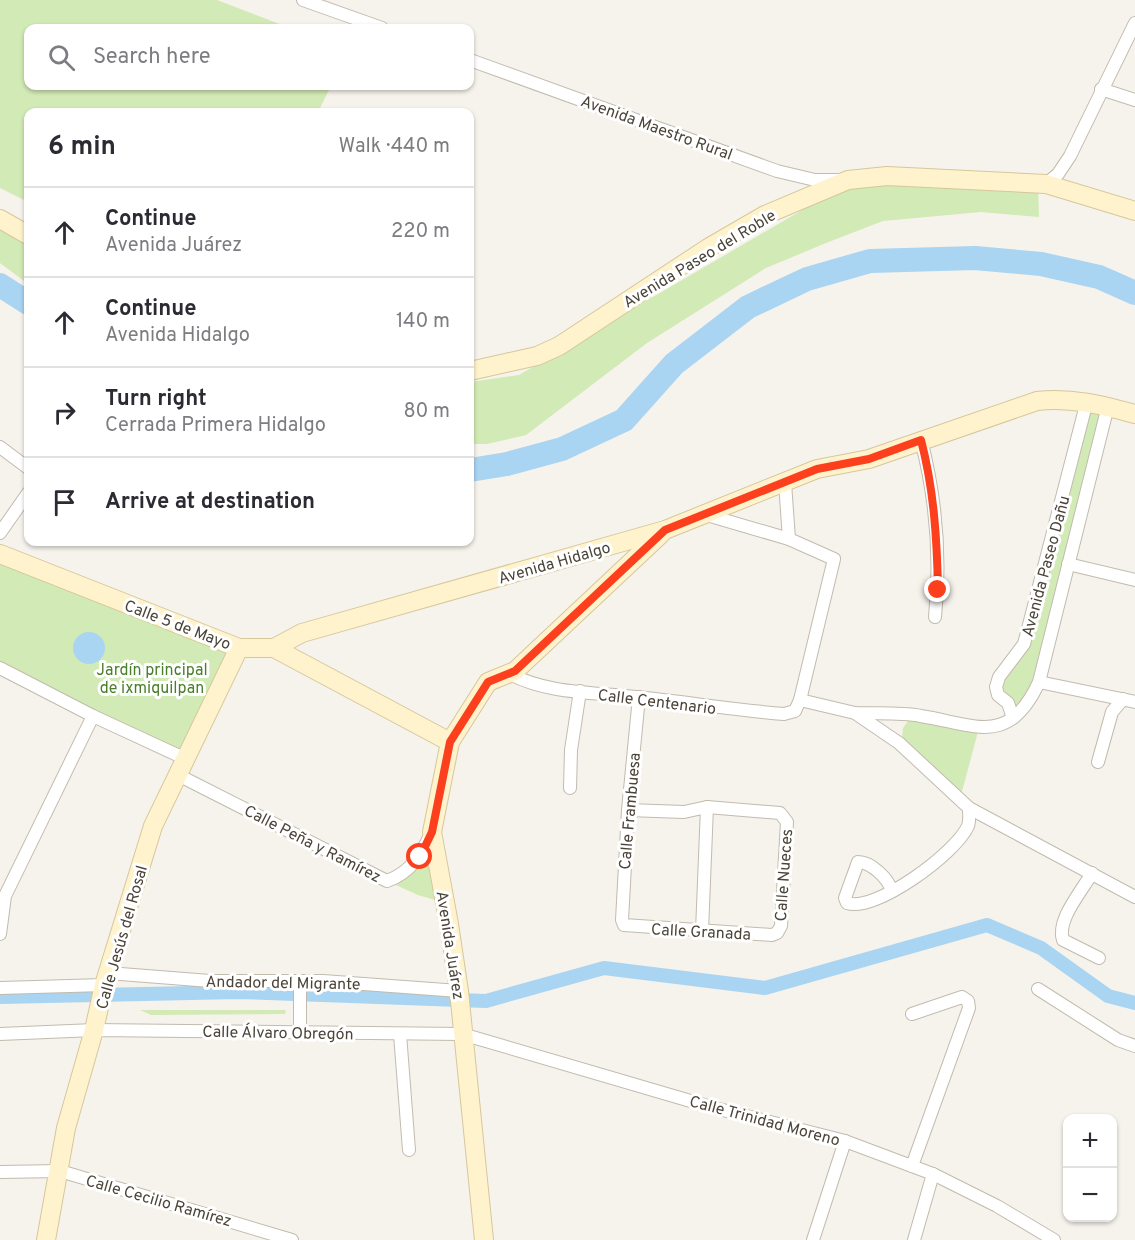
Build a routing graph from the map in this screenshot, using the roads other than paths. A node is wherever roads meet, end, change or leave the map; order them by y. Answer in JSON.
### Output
{"nodes":[{"id":1,"x":303,"y":0,"type":"edge"},
{"id":2,"x":1135,"y":23,"type":"edge"},
{"id":3,"x":371,"y":24,"type":"edge"},
{"id":4,"x":474,"y":61,"type":"edge"},
{"id":5,"x":1101,"y":89,"type":"junction"},
{"id":6,"x":1135,"y":100,"type":"edge"},
{"id":7,"x":848,"y":180,"type":"junction"},
{"id":8,"x":1046,"y":184,"type":"junction"},
{"id":9,"x":1135,"y":211,"type":"edge"},
{"id":10,"x":0,"y":219,"type":"edge"},
{"id":11,"x":24,"y":233,"type":"edge"},
{"id":12,"x":474,"y":370,"type":"edge"},
{"id":13,"x":1088,"y":402,"type":"junction"},
{"id":14,"x":1108,"y":406,"type":"junction"},
{"id":15,"x":1135,"y":414,"type":"edge"},
{"id":16,"x":921,"y":440,"type":"junction"},
{"id":17,"x":0,"y":447,"type":"edge"},
{"id":18,"x":24,"y":465,"type":"edge"},
{"id":19,"x":785,"y":483,"type":"junction"},
{"id":20,"x":24,"y":499,"type":"edge"},
{"id":21,"x":707,"y":515,"type":"junction"},
{"id":22,"x":665,"y":530,"type":"junction"},
{"id":23,"x":0,"y":532,"type":"edge"},
{"id":24,"x":789,"y":539,"type":"junction"},
{"id":25,"x":0,"y":554,"type":"edge"},
{"id":26,"x":1068,"y":564,"type":"junction"},
{"id":27,"x":1135,"y":580,"type":"edge"},
{"id":28,"x":935,"y":617,"type":"dead end"},
{"id":29,"x":239,"y":648,"type":"junction"},
{"id":30,"x":274,"y":648,"type":"junction"},
{"id":31,"x":0,"y":668,"type":"edge"},
{"id":32,"x":510,"y":674,"type":"junction"},
{"id":33,"x":1039,"y":682,"type":"junction"},
{"id":34,"x":580,"y":692,"type":"junction"},
{"id":35,"x":639,"y":697,"type":"junction"},
{"id":36,"x":800,"y":700,"type":"junction"},
{"id":37,"x":1129,"y":700,"type":"edge"},
{"id":38,"x":855,"y":713,"type":"junction"},
{"id":39,"x":93,"y":716,"type":"junction"},
{"id":40,"x":1013,"y":718,"type":"junction"},
{"id":41,"x":450,"y":742,"type":"junction"},
{"id":42,"x":1098,"y":762,"type":"dead end"},
{"id":43,"x":182,"y":767,"type":"junction"},
{"id":44,"x":570,"y":789,"type":"dead end"},
{"id":45,"x":707,"y":807,"type":"junction"},
{"id":46,"x":969,"y":808,"type":"junction"},
{"id":47,"x":628,"y":810,"type":"junction"},
{"id":48,"x":432,"y":832,"type":"junction"},
{"id":49,"x":1092,"y":873,"type":"junction"},
{"id":50,"x":1135,"y":885,"type":"edge"},
{"id":51,"x":1118,"y":887,"type":"junction"},
{"id":52,"x":892,"y":891,"type":"junction"},
{"id":53,"x":1135,"y":897,"type":"edge"},
{"id":54,"x":624,"y":925,"type":"joint"},
{"id":55,"x":702,"y":931,"type":"junction"},
{"id":56,"x":777,"y":933,"type":"joint"},
{"id":57,"x":0,"y":934,"type":"edge"},
{"id":58,"x":1099,"y":958,"type":"dead end"},
{"id":59,"x":105,"y":983,"type":"junction"},
{"id":60,"x":300,"y":986,"type":"junction"},
{"id":61,"x":0,"y":987,"type":"edge"},
{"id":62,"x":1038,"y":989,"type":"dead end"},
{"id":63,"x":459,"y":994,"type":"junction"},
{"id":64,"x":912,"y":1014,"type":"dead end"},
{"id":65,"x":95,"y":1026,"type":"junction"},
{"id":66,"x":300,"y":1027,"type":"junction"},
{"id":67,"x":462,"y":1031,"type":"junction"},
{"id":68,"x":0,"y":1034,"type":"edge"},
{"id":69,"x":400,"y":1034,"type":"junction"},
{"id":70,"x":1135,"y":1046,"type":"edge"},
{"id":71,"x":845,"y":1141,"type":"junction"},
{"id":72,"x":409,"y":1150,"type":"dead end"},
{"id":73,"x":912,"y":1166,"type":"junction"},
{"id":74,"x":60,"y":1171,"type":"junction"},
{"id":75,"x":0,"y":1172,"type":"edge"},
{"id":76,"x":933,"y":1174,"type":"junction"},
{"id":77,"x":46,"y":1240,"type":"edge"},
{"id":78,"x":292,"y":1240,"type":"edge"},
{"id":79,"x":484,"y":1240,"type":"edge"},
{"id":80,"x":813,"y":1240,"type":"edge"},
{"id":81,"x":914,"y":1240,"type":"edge"},
{"id":82,"x":1054,"y":1240,"type":"edge"}],
"edges":[{"from":1,"to":3,"type":"street"},
{"from":2,"to":5,"type":"street"},
{"from":4,"to":7,"type":"street","name":"Avenida Maestro Rural"},
{"from":5,"to":6,"type":"street"},
{"from":5,"to":8,"type":"street"},
{"from":7,"to":8,"type":"street","name":"Avenida Paseo del Roble"},
{"from":7,"to":12,"type":"street","name":"Avenida Paseo del Roble"},
{"from":8,"to":9,"type":"street","name":"Avenida Paseo del Roble"},
{"from":10,"to":11,"type":"street"},
{"from":13,"to":14,"type":"street","name":"Avenida Hidalgo"},
{"from":13,"to":16,"type":"street","name":"Avenida Hidalgo"},
{"from":13,"to":40,"type":"street","name":"Avenida Paseo Dañu"},
{"from":14,"to":15,"type":"street","name":"Avenida Hidalgo"},
{"from":14,"to":26,"type":"street","name":"Avenida Paseo Dañu"},
{"from":16,"to":19,"type":"street","name":"Avenida Hidalgo"},
{"from":16,"to":28,"type":"street"},
{"from":17,"to":18,"type":"street"},
{"from":19,"to":21,"type":"street","name":"Avenida Hidalgo"},
{"from":19,"to":24,"type":"street"},
{"from":20,"to":23,"type":"street"},
{"from":21,"to":22,"type":"street","name":"Avenida Hidalgo"},
{"from":21,"to":24,"type":"street"},
{"from":22,"to":30,"type":"street","name":"Avenida Hidalgo"},
{"from":22,"to":32,"type":"street","name":"Avenida Juárez"},
{"from":24,"to":36,"type":"street"},
{"from":25,"to":29,"type":"street","name":"Calle 5 de Mayo"},
{"from":26,"to":27,"type":"street"},
{"from":26,"to":33,"type":"street","name":"Avenida Paseo Dañu"},
{"from":29,"to":30,"type":"street","name":"Calle 5 de Mayo"},
{"from":29,"to":43,"type":"street","name":"Calle Jesús del Rosal"},
{"from":30,"to":41,"type":"street","name":"Calle 5 de Mayo"},
{"from":31,"to":39,"type":"street","name":"Calle Peña y Ramírez"},
{"from":32,"to":34,"type":"street","name":"Calle Centenario"},
{"from":32,"to":41,"type":"street","name":"Avenida Juárez"},
{"from":33,"to":37,"type":"street"},
{"from":33,"to":40,"type":"street","name":"Avenida Paseo Dañu"},
{"from":34,"to":35,"type":"street","name":"Calle Centenario"},
{"from":34,"to":44,"type":"street"},
{"from":35,"to":36,"type":"street","name":"Calle Centenario"},
{"from":35,"to":47,"type":"street","name":"Calle Frambuesa"},
{"from":36,"to":38,"type":"street"},
{"from":37,"to":42,"type":"street"},
{"from":38,"to":40,"type":"street"},
{"from":38,"to":46,"type":"street"},
{"from":39,"to":43,"type":"street","name":"Calle Peña y Ramírez"},
{"from":39,"to":57,"type":"street"},
{"from":41,"to":48,"type":"street","name":"Avenida Juárez"},
{"from":43,"to":48,"type":"street","name":"Calle Peña y Ramírez"},
{"from":43,"to":59,"type":"street","name":"Calle Jesús del Rosal"},
{"from":45,"to":47,"type":"street"},
{"from":45,"to":55,"type":"street"},
{"from":45,"to":56,"type":"street","name":"Calle Nueces"},
{"from":46,"to":49,"type":"street"},
{"from":46,"to":52,"type":"street"},
{"from":47,"to":54,"type":"street","name":"Calle Frambuesa"},
{"from":48,"to":63,"type":"street","name":"Avenida Juárez"},
{"from":49,"to":51,"type":"street"},
{"from":49,"to":58,"type":"street"},
{"from":50,"to":51,"type":"street"},
{"from":51,"to":53,"type":"street"},
{"from":52,"to":52,"type":"street"},
{"from":54,"to":55,"type":"street","name":"Calle Granada"},
{"from":55,"to":56,"type":"street","name":"Calle Granada"},
{"from":59,"to":60,"type":"street","name":"Andador del Migrante"},
{"from":59,"to":61,"type":"street","name":"Andador del Migrante"},
{"from":59,"to":65,"type":"street","name":"Calle Jesús del Rosal"},
{"from":60,"to":63,"type":"street","name":"Andador del Migrante"},
{"from":60,"to":66,"type":"street"},
{"from":62,"to":70,"type":"street"},
{"from":63,"to":67,"type":"street","name":"Avenida Juárez"},
{"from":64,"to":73,"type":"street"},
{"from":65,"to":66,"type":"street","name":"Calle Álvaro Obregón"},
{"from":65,"to":68,"type":"street","name":"Calle Álvaro Obregón"},
{"from":65,"to":74,"type":"street","name":"Calle Jesús del Rosal"},
{"from":66,"to":69,"type":"street","name":"Calle Álvaro Obregón"},
{"from":67,"to":69,"type":"street","name":"Calle Álvaro Obregón"},
{"from":67,"to":71,"type":"street","name":"Calle Trinidad Moreno"},
{"from":67,"to":79,"type":"street","name":"Avenida Juárez"},
{"from":69,"to":72,"type":"street"},
{"from":71,"to":73,"type":"street","name":"Calle Trinidad Moreno"},
{"from":71,"to":80,"type":"street"},
{"from":73,"to":76,"type":"street","name":"Calle Trinidad Moreno"},
{"from":74,"to":75,"type":"street","name":"Calle Cecilio Ramírez"},
{"from":74,"to":77,"type":"street","name":"Calle Jesús del Rosal"},
{"from":74,"to":78,"type":"street","name":"Calle Cecilio Ramírez"},
{"from":76,"to":81,"type":"street"},
{"from":76,"to":82,"type":"street","name":"Calle Trinidad Moreno"}]}
